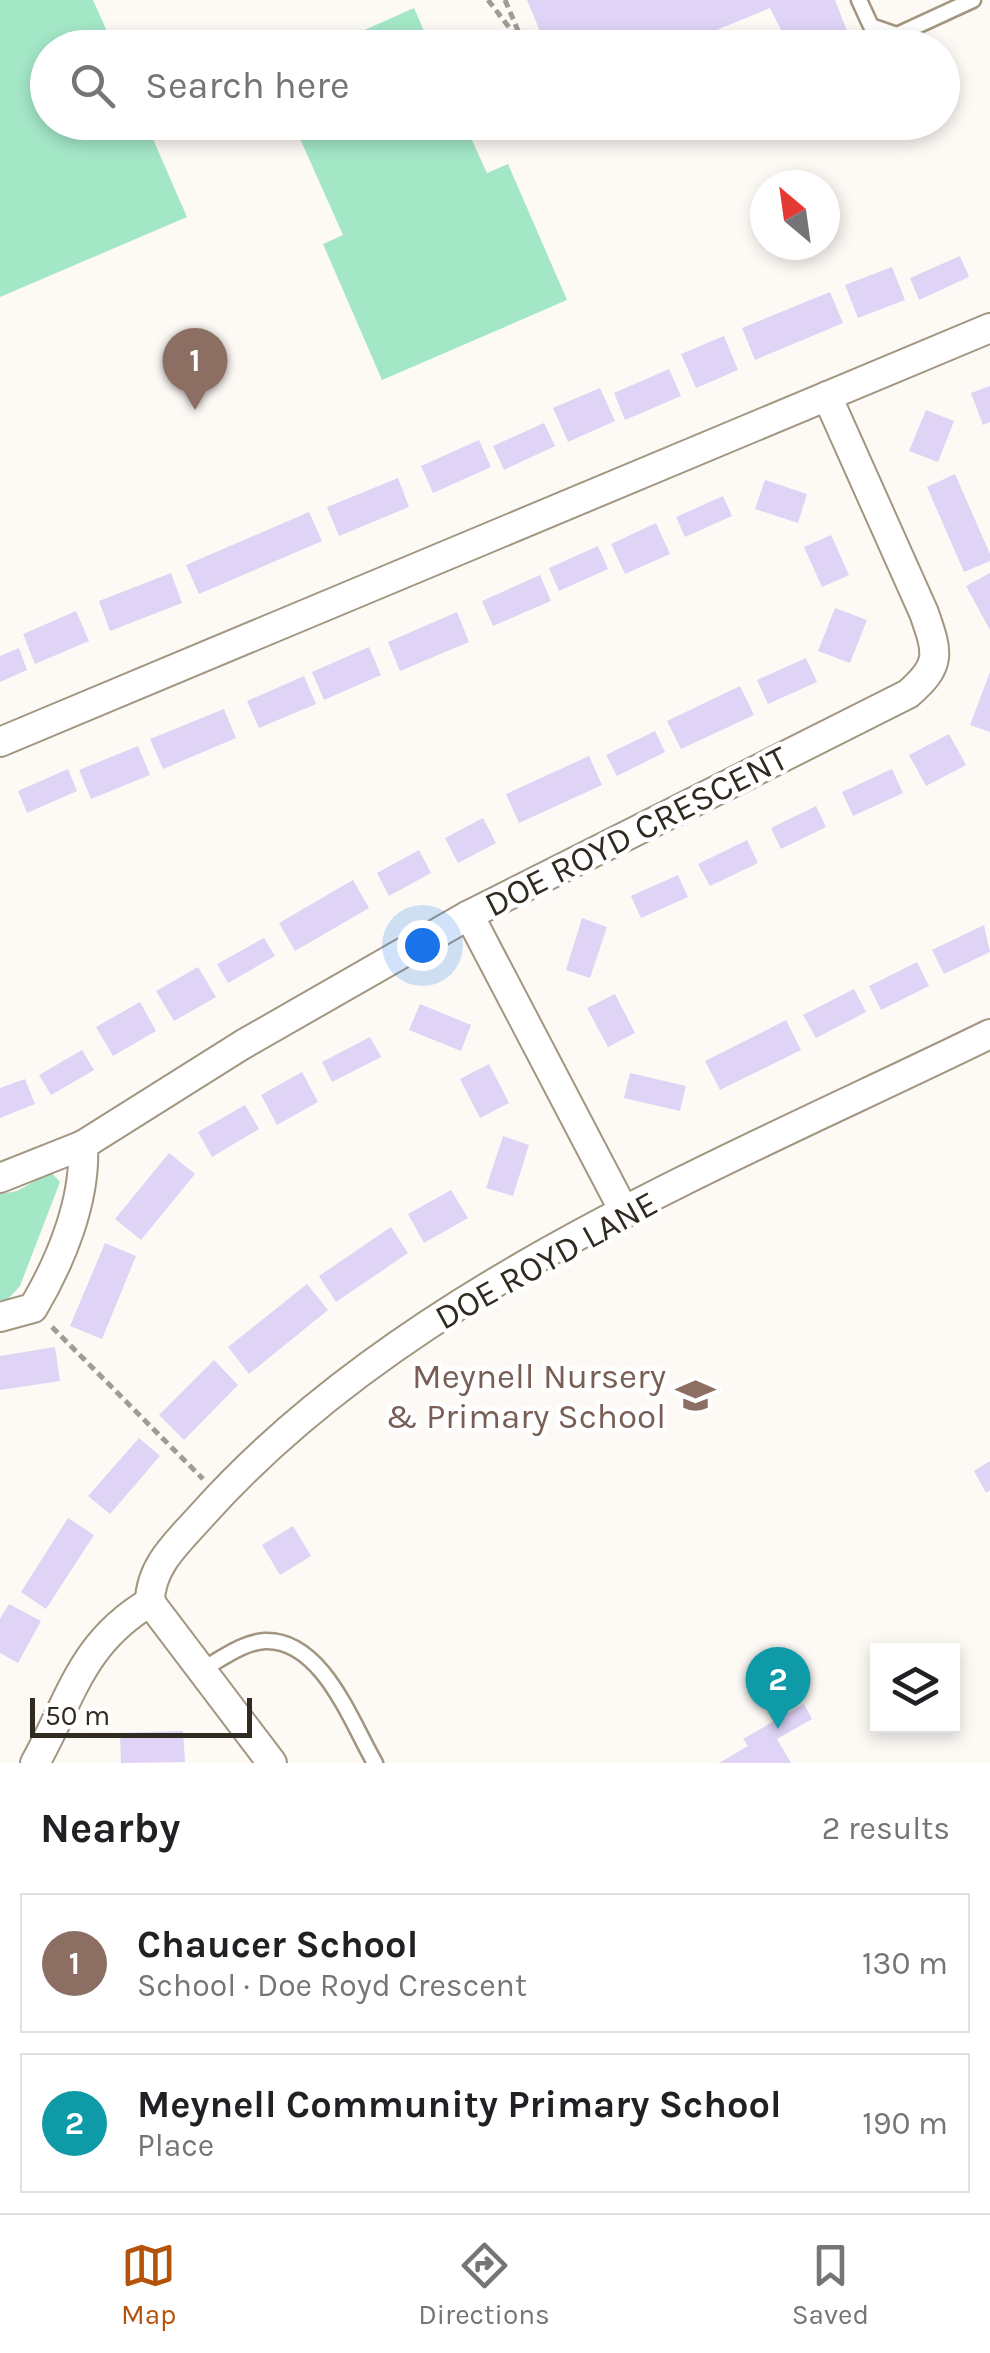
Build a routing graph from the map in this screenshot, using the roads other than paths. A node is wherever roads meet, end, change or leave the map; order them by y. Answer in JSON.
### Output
{"nodes":[{"id":1,"x":859,"y":0,"type":"edge"},
{"id":2,"x":973,"y":0,"type":"edge"},
{"id":3,"x":883,"y":30,"type":"edge"},
{"id":4,"x":908,"y":30,"type":"edge"},
{"id":5,"x":990,"y":328,"type":"edge"},
{"id":6,"x":828,"y":396,"type":"junction"},
{"id":7,"x":0,"y":742,"type":"edge"},
{"id":8,"x":469,"y":916,"type":"junction"},
{"id":9,"x":990,"y":1034,"type":"edge"},
{"id":10,"x":83,"y":1145,"type":"junction"},
{"id":11,"x":0,"y":1178,"type":"edge"},
{"id":12,"x":626,"y":1213,"type":"junction"},
{"id":13,"x":0,"y":1316,"type":"edge"},
{"id":14,"x":150,"y":1602,"type":"junction"},
{"id":15,"x":200,"y":1671,"type":"junction"},
{"id":16,"x":36,"y":1763,"type":"edge"},
{"id":17,"x":272,"y":1763,"type":"edge"},
{"id":18,"x":376,"y":1763,"type":"edge"}],
"edges":[{"from":1,"to":3,"type":"lane"},
{"from":2,"to":4,"type":"lane"},
{"from":5,"to":6,"type":"street"},
{"from":6,"to":7,"type":"street"},
{"from":6,"to":8,"type":"street","name":"DOE ROYD CRESCENT"},
{"from":8,"to":10,"type":"street","name":"DOE ROYD CRESCENT"},
{"from":8,"to":12,"type":"street"},
{"from":9,"to":12,"type":"street","name":"DOE ROYD LANE"},
{"from":10,"to":11,"type":"street","name":"DOE ROYD CRESCENT"},
{"from":10,"to":13,"type":"street"},
{"from":12,"to":14,"type":"street","name":"DOE ROYD LANE"},
{"from":14,"to":15,"type":"street"},
{"from":14,"to":16,"type":"street"},
{"from":15,"to":17,"type":"street"},
{"from":15,"to":18,"type":"lane"}]}
